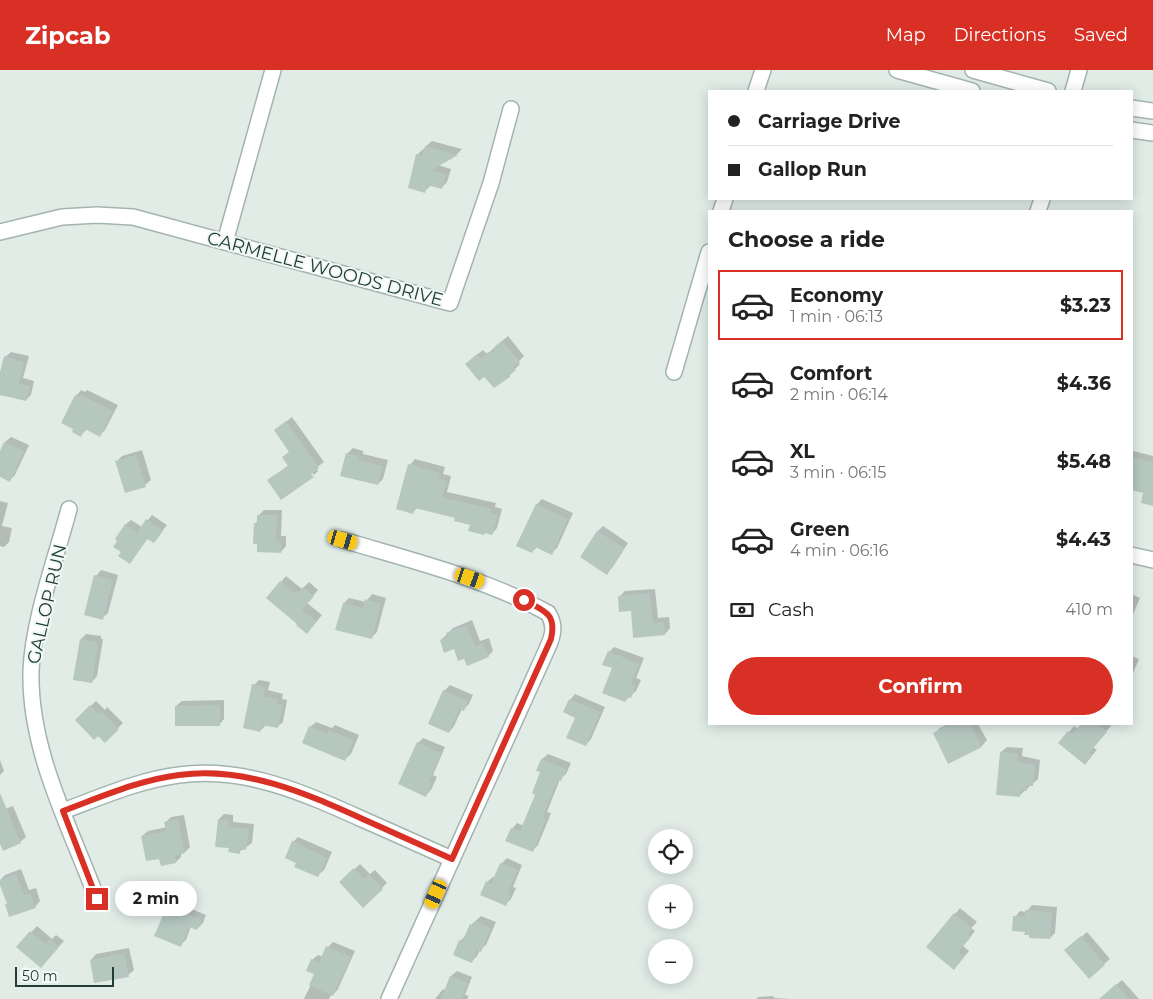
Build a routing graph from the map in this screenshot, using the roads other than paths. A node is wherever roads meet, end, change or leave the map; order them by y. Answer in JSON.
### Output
{"nodes":[{"id":1,"x":273,"y":70,"type":"edge"},
{"id":2,"x":762,"y":70,"type":"edge"},
{"id":3,"x":897,"y":70,"type":"edge"},
{"id":4,"x":973,"y":70,"type":"edge"},
{"id":5,"x":1079,"y":70,"type":"edge"},
{"id":6,"x":756,"y":90,"type":"edge"},
{"id":7,"x":968,"y":90,"type":"edge"},
{"id":8,"x":1044,"y":90,"type":"edge"},
{"id":9,"x":1073,"y":90,"type":"edge"},
{"id":10,"x":1133,"y":108,"type":"edge"},
{"id":11,"x":511,"y":109,"type":"dead end"},
{"id":12,"x":1153,"y":111,"type":"edge"},
{"id":13,"x":1133,"y":130,"type":"edge"},
{"id":14,"x":1153,"y":133,"type":"edge"},
{"id":15,"x":0,"y":232,"type":"edge"},
{"id":16,"x":225,"y":242,"type":"junction"},
{"id":17,"x":708,"y":255,"type":"edge"},
{"id":18,"x":674,"y":372,"type":"dead end"},
{"id":19,"x":69,"y":509,"type":"dead end"},
{"id":20,"x":343,"y":540,"type":"dead end"},
{"id":21,"x":1133,"y":555,"type":"edge"},
{"id":22,"x":1153,"y":560,"type":"edge"},
{"id":23,"x":63,"y":811,"type":"junction"},
{"id":24,"x":452,"y":859,"type":"junction"},
{"id":25,"x":97,"y":899,"type":"dead end"},
{"id":26,"x":389,"y":999,"type":"edge"}],
"edges":[{"from":1,"to":16,"type":"street"},
{"from":2,"to":6,"type":"street"},
{"from":3,"to":7,"type":"street"},
{"from":4,"to":8,"type":"street"},
{"from":5,"to":9,"type":"street"},
{"from":10,"to":12,"type":"street"},
{"from":11,"to":16,"type":"street","name":"CARMELLE WOODS DRIVE"},
{"from":13,"to":14,"type":"street"},
{"from":15,"to":16,"type":"street","name":"CARMELLE WOODS DRIVE"},
{"from":17,"to":18,"type":"street"},
{"from":19,"to":23,"type":"street","name":"GALLOP RUN"},
{"from":20,"to":24,"type":"street"},
{"from":21,"to":22,"type":"street"},
{"from":23,"to":24,"type":"street"},
{"from":23,"to":25,"type":"street","name":"GALLOP RUN"},
{"from":24,"to":26,"type":"street"}]}
